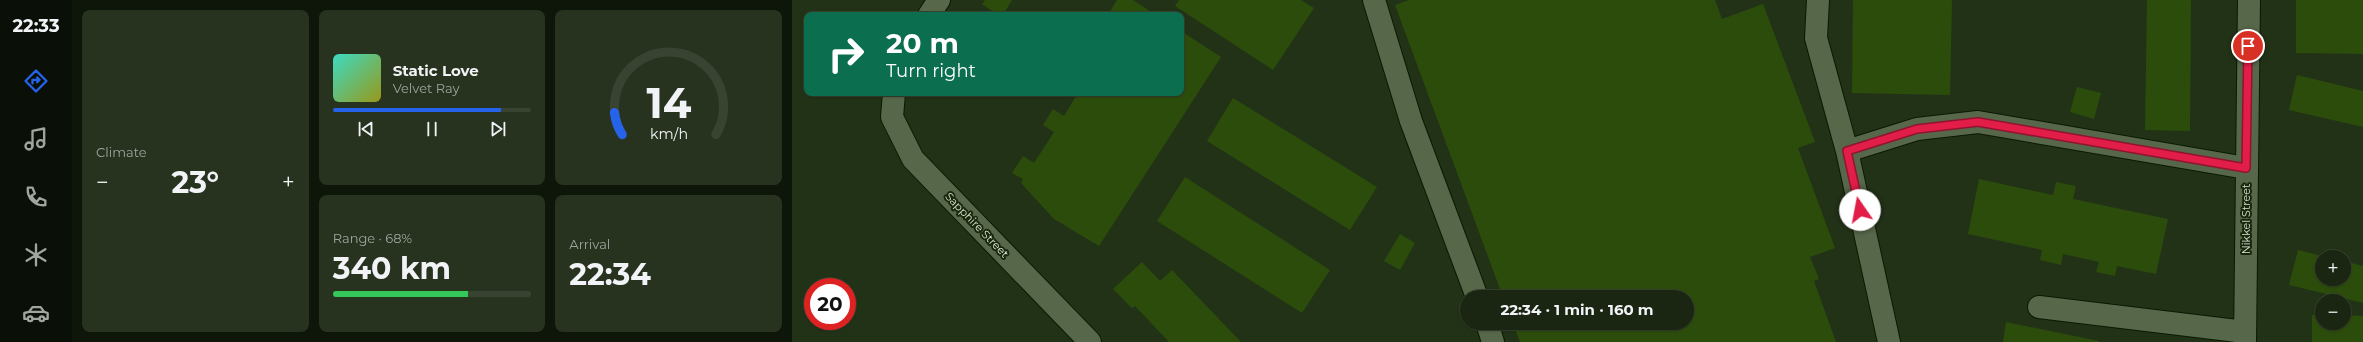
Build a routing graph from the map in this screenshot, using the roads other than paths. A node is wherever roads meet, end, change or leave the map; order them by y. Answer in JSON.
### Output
{"nodes":[{"id":1,"x":939,"y":0,"type":"edge"},
{"id":2,"x":1374,"y":0,"type":"edge"},
{"id":3,"x":1818,"y":0,"type":"edge"},
{"id":4,"x":2249,"y":0,"type":"edge"},
{"id":5,"x":931,"y":12,"type":"edge"},
{"id":6,"x":894,"y":96,"type":"edge"},
{"id":7,"x":1847,"y":151,"type":"junction"},
{"id":8,"x":2246,"y":168,"type":"junction"},
{"id":9,"x":1474,"y":290,"type":"edge"},
{"id":10,"x":2039,"y":307,"type":"dead end"},
{"id":11,"x":1489,"y":330,"type":"edge"},
{"id":12,"x":2245,"y":337,"type":"edge"},
{"id":13,"x":1090,"y":342,"type":"edge"},
{"id":14,"x":1493,"y":342,"type":"edge"},
{"id":15,"x":1889,"y":342,"type":"edge"}],
"edges":[{"from":1,"to":5,"type":"street"},
{"from":2,"to":9,"type":"street"},
{"from":3,"to":7,"type":"street"},
{"from":4,"to":8,"type":"street","name":"Nikkel Street"},
{"from":6,"to":13,"type":"street","name":"Sapphire Street"},
{"from":7,"to":8,"type":"street"},
{"from":7,"to":15,"type":"street"},
{"from":8,"to":12,"type":"street","name":"Nikkel Street"},
{"from":10,"to":12,"type":"street"},
{"from":11,"to":14,"type":"street"}]}
